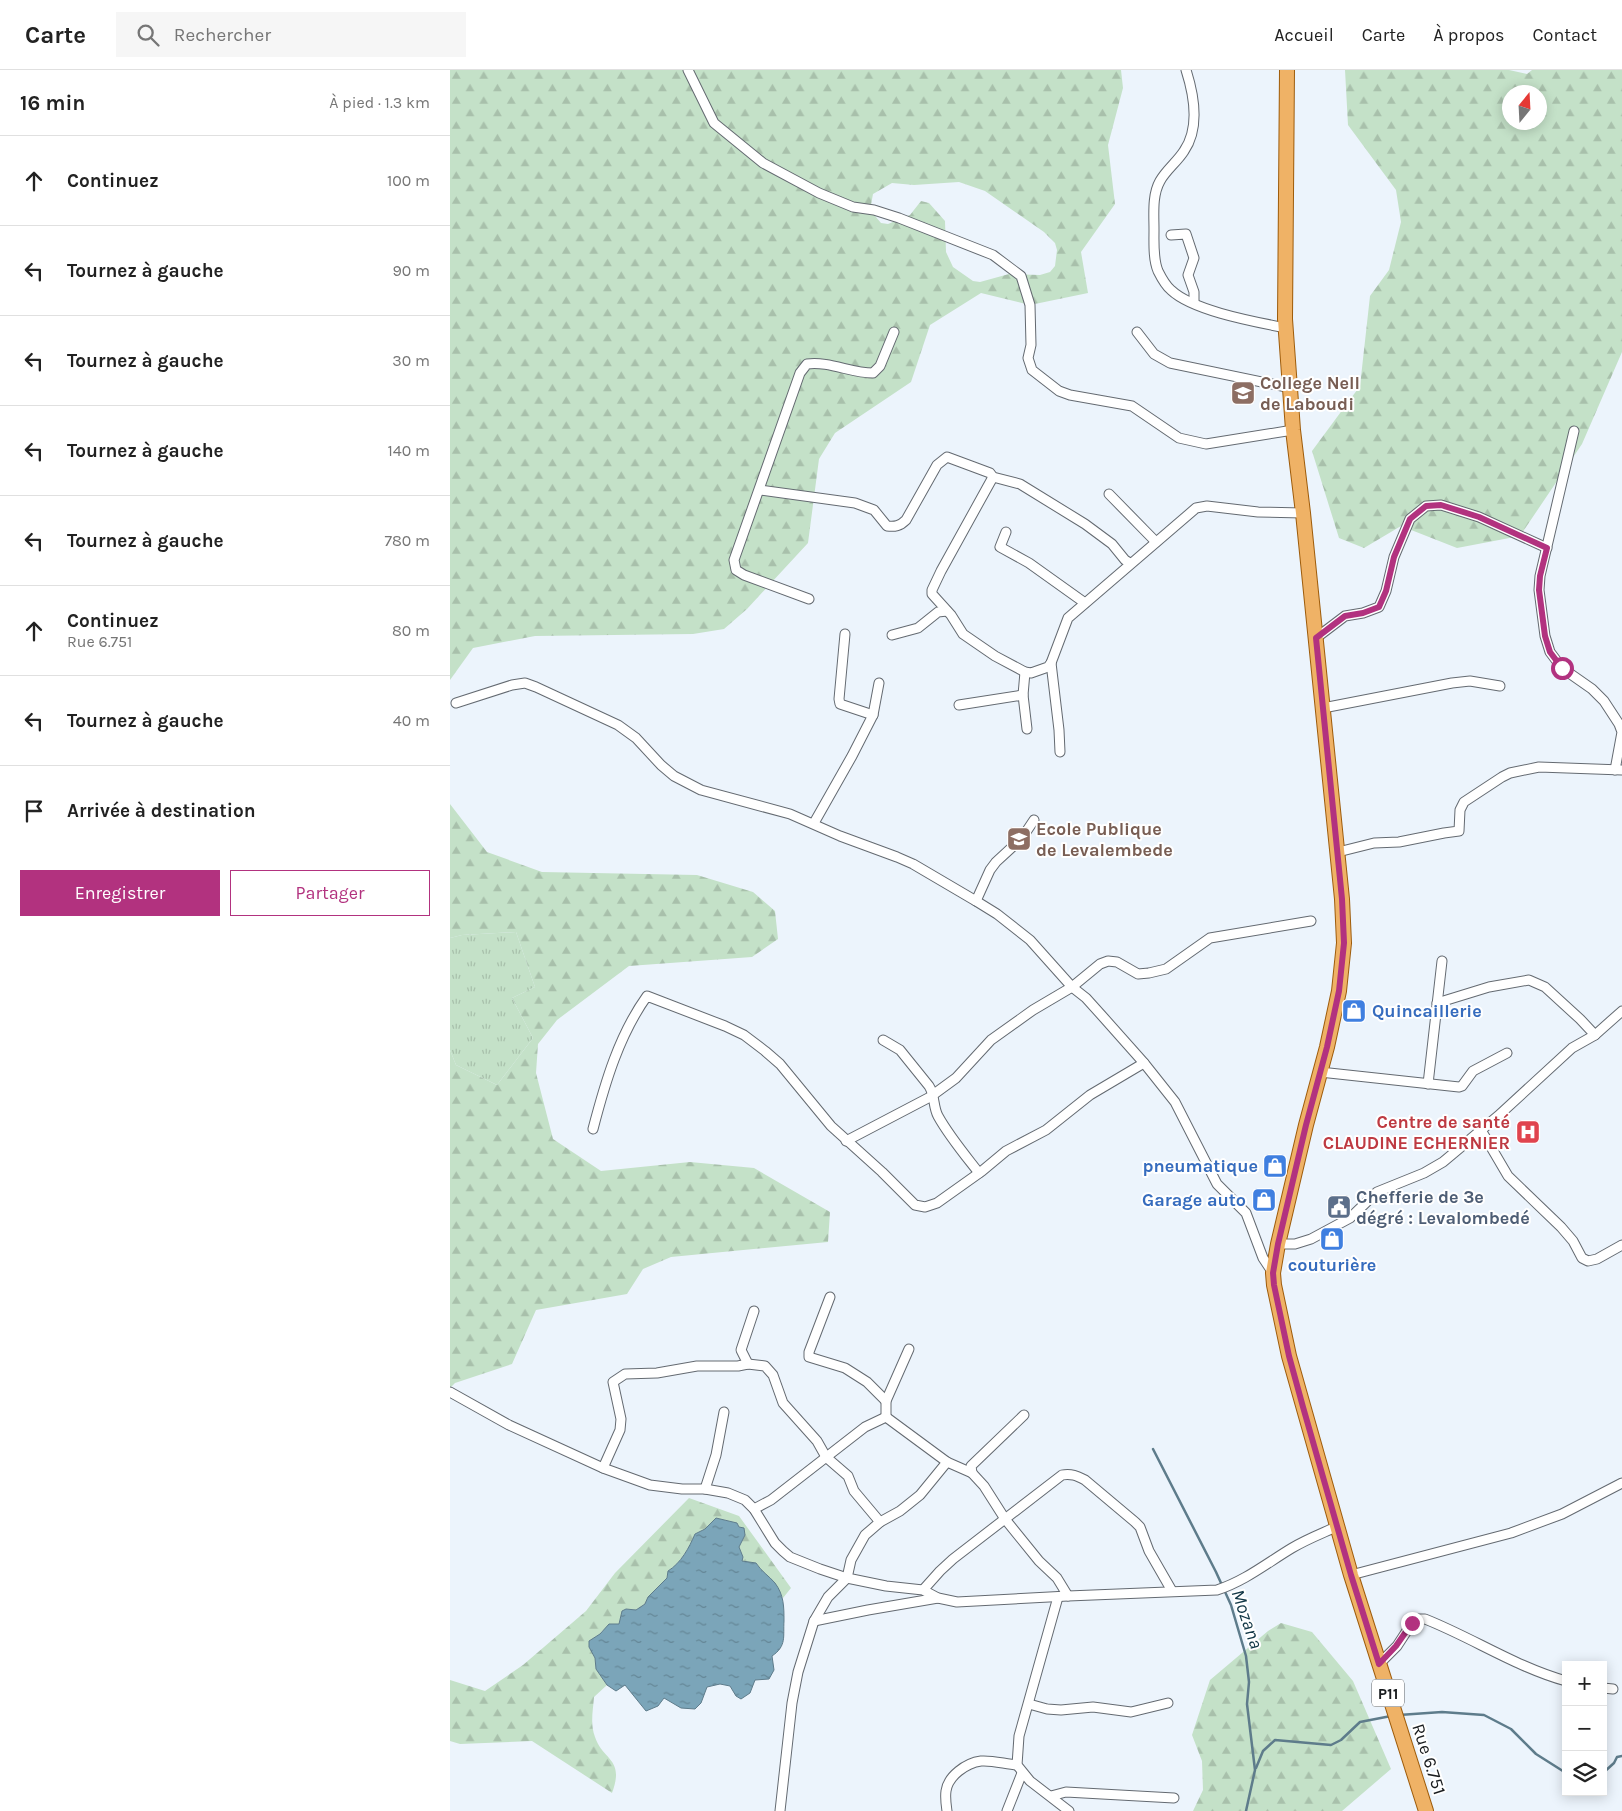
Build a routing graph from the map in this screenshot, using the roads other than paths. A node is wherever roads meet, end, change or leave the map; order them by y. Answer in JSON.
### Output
{"nodes":[{"id":1,"x":688,"y":70,"type":"edge"},
{"id":2,"x":1186,"y":70,"type":"edge"},
{"id":3,"x":1287,"y":70,"type":"edge"},
{"id":4,"x":1171,"y":235,"type":"dead end"},
{"id":5,"x":1194,"y":303,"type":"junction"},
{"id":6,"x":1286,"y":328,"type":"junction"},
{"id":7,"x":894,"y":332,"type":"dead end"},
{"id":8,"x":1137,"y":332,"type":"dead end"},
{"id":9,"x":1290,"y":388,"type":"junction"},
{"id":10,"x":1293,"y":430,"type":"junction"},
{"id":11,"x":1574,"y":431,"type":"dead end"},
{"id":12,"x":993,"y":478,"type":"junction"},
{"id":13,"x":760,"y":490,"type":"junction"},
{"id":14,"x":1109,"y":494,"type":"dead end"},
{"id":15,"x":1304,"y":513,"type":"junction"},
{"id":16,"x":1006,"y":532,"type":"dead end"},
{"id":17,"x":1156,"y":542,"type":"junction"},
{"id":18,"x":1547,"y":548,"type":"junction"},
{"id":19,"x":1130,"y":564,"type":"junction"},
{"id":20,"x":809,"y":599,"type":"dead end"},
{"id":21,"x":1085,"y":603,"type":"junction"},
{"id":22,"x":947,"y":611,"type":"junction"},
{"id":23,"x":846,"y":634,"type":"dead end"},
{"id":24,"x":892,"y":635,"type":"dead end"},
{"id":25,"x":1316,"y":638,"type":"junction"},
{"id":26,"x":1051,"y":663,"type":"junction"},
{"id":27,"x":1026,"y":672,"type":"junction"},
{"id":28,"x":879,"y":683,"type":"dead end"},
{"id":29,"x":1500,"y":686,"type":"dead end"},
{"id":30,"x":1023,"y":696,"type":"junction"},
{"id":31,"x":456,"y":704,"type":"dead end"},
{"id":32,"x":959,"y":705,"type":"dead end"},
{"id":33,"x":1323,"y":708,"type":"junction"},
{"id":34,"x":873,"y":715,"type":"junction"},
{"id":35,"x":1027,"y":729,"type":"dead end"},
{"id":36,"x":1060,"y":752,"type":"dead end"},
{"id":37,"x":1619,"y":770,"type":"edge"},
{"id":38,"x":1034,"y":820,"type":"dead end"},
{"id":39,"x":814,"y":823,"type":"junction"},
{"id":40,"x":1338,"y":852,"type":"junction"},
{"id":41,"x":976,"y":901,"type":"junction"},
{"id":42,"x":1311,"y":921,"type":"dead end"},
{"id":43,"x":1442,"y":961,"type":"dead end"},
{"id":44,"x":1072,"y":987,"type":"junction"},
{"id":45,"x":1437,"y":1003,"type":"junction"},
{"id":46,"x":1622,"y":1011,"type":"edge"},
{"id":47,"x":1595,"y":1035,"type":"junction"},
{"id":48,"x":883,"y":1040,"type":"dead end"},
{"id":49,"x":1507,"y":1053,"type":"dead end"},
{"id":50,"x":1144,"y":1063,"type":"junction"},
{"id":51,"x":1320,"y":1072,"type":"junction"},
{"id":52,"x":1428,"y":1084,"type":"junction"},
{"id":53,"x":933,"y":1096,"type":"junction"},
{"id":54,"x":593,"y":1129,"type":"dead end"},
{"id":55,"x":1480,"y":1130,"type":"junction"},
{"id":56,"x":846,"y":1141,"type":"junction"},
{"id":57,"x":979,"y":1174,"type":"junction"},
{"id":58,"x":1278,"y":1244,"type":"junction"},
{"id":59,"x":1622,"y":1245,"type":"edge"},
{"id":60,"x":1273,"y":1273,"type":"junction"},
{"id":61,"x":830,"y":1297,"type":"dead end"},
{"id":62,"x":754,"y":1311,"type":"dead end"},
{"id":63,"x":909,"y":1349,"type":"dead end"},
{"id":64,"x":748,"y":1364,"type":"junction"},
{"id":65,"x":450,"y":1392,"type":"edge"},
{"id":66,"x":886,"y":1401,"type":"junction"},
{"id":67,"x":724,"y":1412,"type":"dead end"},
{"id":68,"x":1024,"y":1415,"type":"dead end"},
{"id":69,"x":886,"y":1417,"type":"junction"},
{"id":70,"x":826,"y":1457,"type":"junction"},
{"id":71,"x":948,"y":1462,"type":"junction"},
{"id":72,"x":602,"y":1468,"type":"junction"},
{"id":73,"x":972,"y":1473,"type":"junction"},
{"id":74,"x":1622,"y":1483,"type":"edge"},
{"id":75,"x":705,"y":1489,"type":"junction"},
{"id":76,"x":754,"y":1509,"type":"junction"},
{"id":77,"x":1005,"y":1519,"type":"junction"},
{"id":78,"x":880,"y":1522,"type":"junction"},
{"id":79,"x":1338,"y":1526,"type":"junction"},
{"id":80,"x":1351,"y":1575,"type":"junction"},
{"id":81,"x":847,"y":1578,"type":"junction"},
{"id":82,"x":923,"y":1590,"type":"junction"},
{"id":83,"x":1172,"y":1590,"type":"junction"},
{"id":84,"x":1068,"y":1596,"type":"junction"},
{"id":85,"x":1058,"y":1597,"type":"junction"},
{"id":86,"x":938,"y":1598,"type":"junction"},
{"id":87,"x":814,"y":1622,"type":"junction"},
{"id":88,"x":1379,"y":1664,"type":"junction"},
{"id":89,"x":1562,"y":1681,"type":"edge"},
{"id":90,"x":1168,"y":1703,"type":"dead end"},
{"id":91,"x":1029,"y":1704,"type":"junction"},
{"id":92,"x":1019,"y":1769,"type":"junction"},
{"id":93,"x":1051,"y":1796,"type":"junction"},
{"id":94,"x":1174,"y":1798,"type":"dead end"},
{"id":95,"x":780,"y":1811,"type":"edge"},
{"id":96,"x":947,"y":1811,"type":"edge"},
{"id":97,"x":1007,"y":1811,"type":"edge"},
{"id":98,"x":1068,"y":1811,"type":"edge"},
{"id":99,"x":1426,"y":1811,"type":"edge"}],
"edges":[{"from":1,"to":10,"type":"street"},
{"from":2,"to":5,"type":"street"},
{"from":3,"to":6,"type":"main road","number":"P11"},
{"from":4,"to":5,"type":"street"},
{"from":5,"to":6,"type":"street"},
{"from":6,"to":9,"type":"main road","number":"P11"},
{"from":7,"to":13,"type":"street"},
{"from":8,"to":9,"type":"street"},
{"from":9,"to":10,"type":"main road","number":"P11"},
{"from":10,"to":15,"type":"main road","number":"P11"},
{"from":11,"to":18,"type":"street"},
{"from":12,"to":13,"type":"street"},
{"from":12,"to":19,"type":"street"},
{"from":12,"to":22,"type":"street"},
{"from":13,"to":20,"type":"street"},
{"from":14,"to":17,"type":"street"},
{"from":15,"to":17,"type":"street"},
{"from":15,"to":25,"type":"main road","number":"P11"},
{"from":16,"to":21,"type":"street"},
{"from":17,"to":19,"type":"street"},
{"from":18,"to":25,"type":"street"},
{"from":18,"to":37,"type":"street"},
{"from":19,"to":21,"type":"street"},
{"from":21,"to":26,"type":"street"},
{"from":22,"to":24,"type":"street"},
{"from":22,"to":27,"type":"street"},
{"from":23,"to":34,"type":"street"},
{"from":25,"to":33,"type":"main road","number":"P11"},
{"from":26,"to":27,"type":"street"},
{"from":26,"to":36,"type":"street"},
{"from":27,"to":30,"type":"street"},
{"from":28,"to":34,"type":"street"},
{"from":29,"to":33,"type":"street"},
{"from":30,"to":32,"type":"street"},
{"from":30,"to":35,"type":"street"},
{"from":31,"to":39,"type":"street"},
{"from":33,"to":40,"type":"main road","number":"P11"},
{"from":34,"to":39,"type":"street"},
{"from":37,"to":40,"type":"street"},
{"from":38,"to":41,"type":"street"},
{"from":39,"to":41,"type":"street"},
{"from":40,"to":51,"type":"main road","number":"P11"},
{"from":41,"to":44,"type":"street"},
{"from":42,"to":44,"type":"street"},
{"from":43,"to":45,"type":"street"},
{"from":44,"to":50,"type":"street"},
{"from":44,"to":53,"type":"street"},
{"from":45,"to":47,"type":"street"},
{"from":45,"to":52,"type":"street"},
{"from":46,"to":47,"type":"street"},
{"from":47,"to":55,"type":"street"},
{"from":48,"to":53,"type":"street"},
{"from":49,"to":52,"type":"street"},
{"from":50,"to":57,"type":"street"},
{"from":50,"to":60,"type":"street"},
{"from":51,"to":52,"type":"street"},
{"from":51,"to":58,"type":"main road","number":"P11"},
{"from":53,"to":56,"type":"street"},
{"from":53,"to":57,"type":"street"},
{"from":54,"to":56,"type":"street"},
{"from":55,"to":58,"type":"street"},
{"from":55,"to":59,"type":"street"},
{"from":56,"to":57,"type":"street"},
{"from":58,"to":60,"type":"main road","number":"P11"},
{"from":60,"to":79,"type":"main road","number":"P11"},
{"from":61,"to":66,"type":"street"},
{"from":62,"to":64,"type":"street"},
{"from":63,"to":66,"type":"street"},
{"from":64,"to":70,"type":"street"},
{"from":64,"to":72,"type":"street"},
{"from":65,"to":72,"type":"street"},
{"from":66,"to":69,"type":"street"},
{"from":67,"to":75,"type":"street"},
{"from":68,"to":73,"type":"street"},
{"from":69,"to":70,"type":"street"},
{"from":69,"to":71,"type":"street"},
{"from":70,"to":76,"type":"street"},
{"from":70,"to":78,"type":"street"},
{"from":71,"to":73,"type":"street"},
{"from":71,"to":78,"type":"street"},
{"from":72,"to":75,"type":"street"},
{"from":73,"to":77,"type":"street"},
{"from":74,"to":80,"type":"street"},
{"from":75,"to":76,"type":"street"},
{"from":76,"to":81,"type":"street"},
{"from":77,"to":82,"type":"street"},
{"from":77,"to":83,"type":"street"},
{"from":77,"to":84,"type":"street"},
{"from":78,"to":81,"type":"street"},
{"from":79,"to":80,"type":"main road","number":"P11"},
{"from":79,"to":83,"type":"street"},
{"from":80,"to":88,"type":"main road","name":"Rue 6.751","number":"P11"},
{"from":81,"to":82,"type":"street"},
{"from":81,"to":87,"type":"street"},
{"from":82,"to":86,"type":"street"},
{"from":83,"to":84,"type":"street"},
{"from":84,"to":85,"type":"street"},
{"from":85,"to":86,"type":"street"},
{"from":85,"to":91,"type":"street"},
{"from":86,"to":87,"type":"street"},
{"from":87,"to":95,"type":"street"},
{"from":88,"to":89,"type":"street"},
{"from":88,"to":99,"type":"main road","name":"Rue 6.751","number":"P11"},
{"from":90,"to":91,"type":"street"},
{"from":91,"to":92,"type":"street"},
{"from":92,"to":93,"type":"street"},
{"from":92,"to":96,"type":"street"},
{"from":92,"to":97,"type":"street"},
{"from":93,"to":94,"type":"street"},
{"from":93,"to":98,"type":"street"}]}
